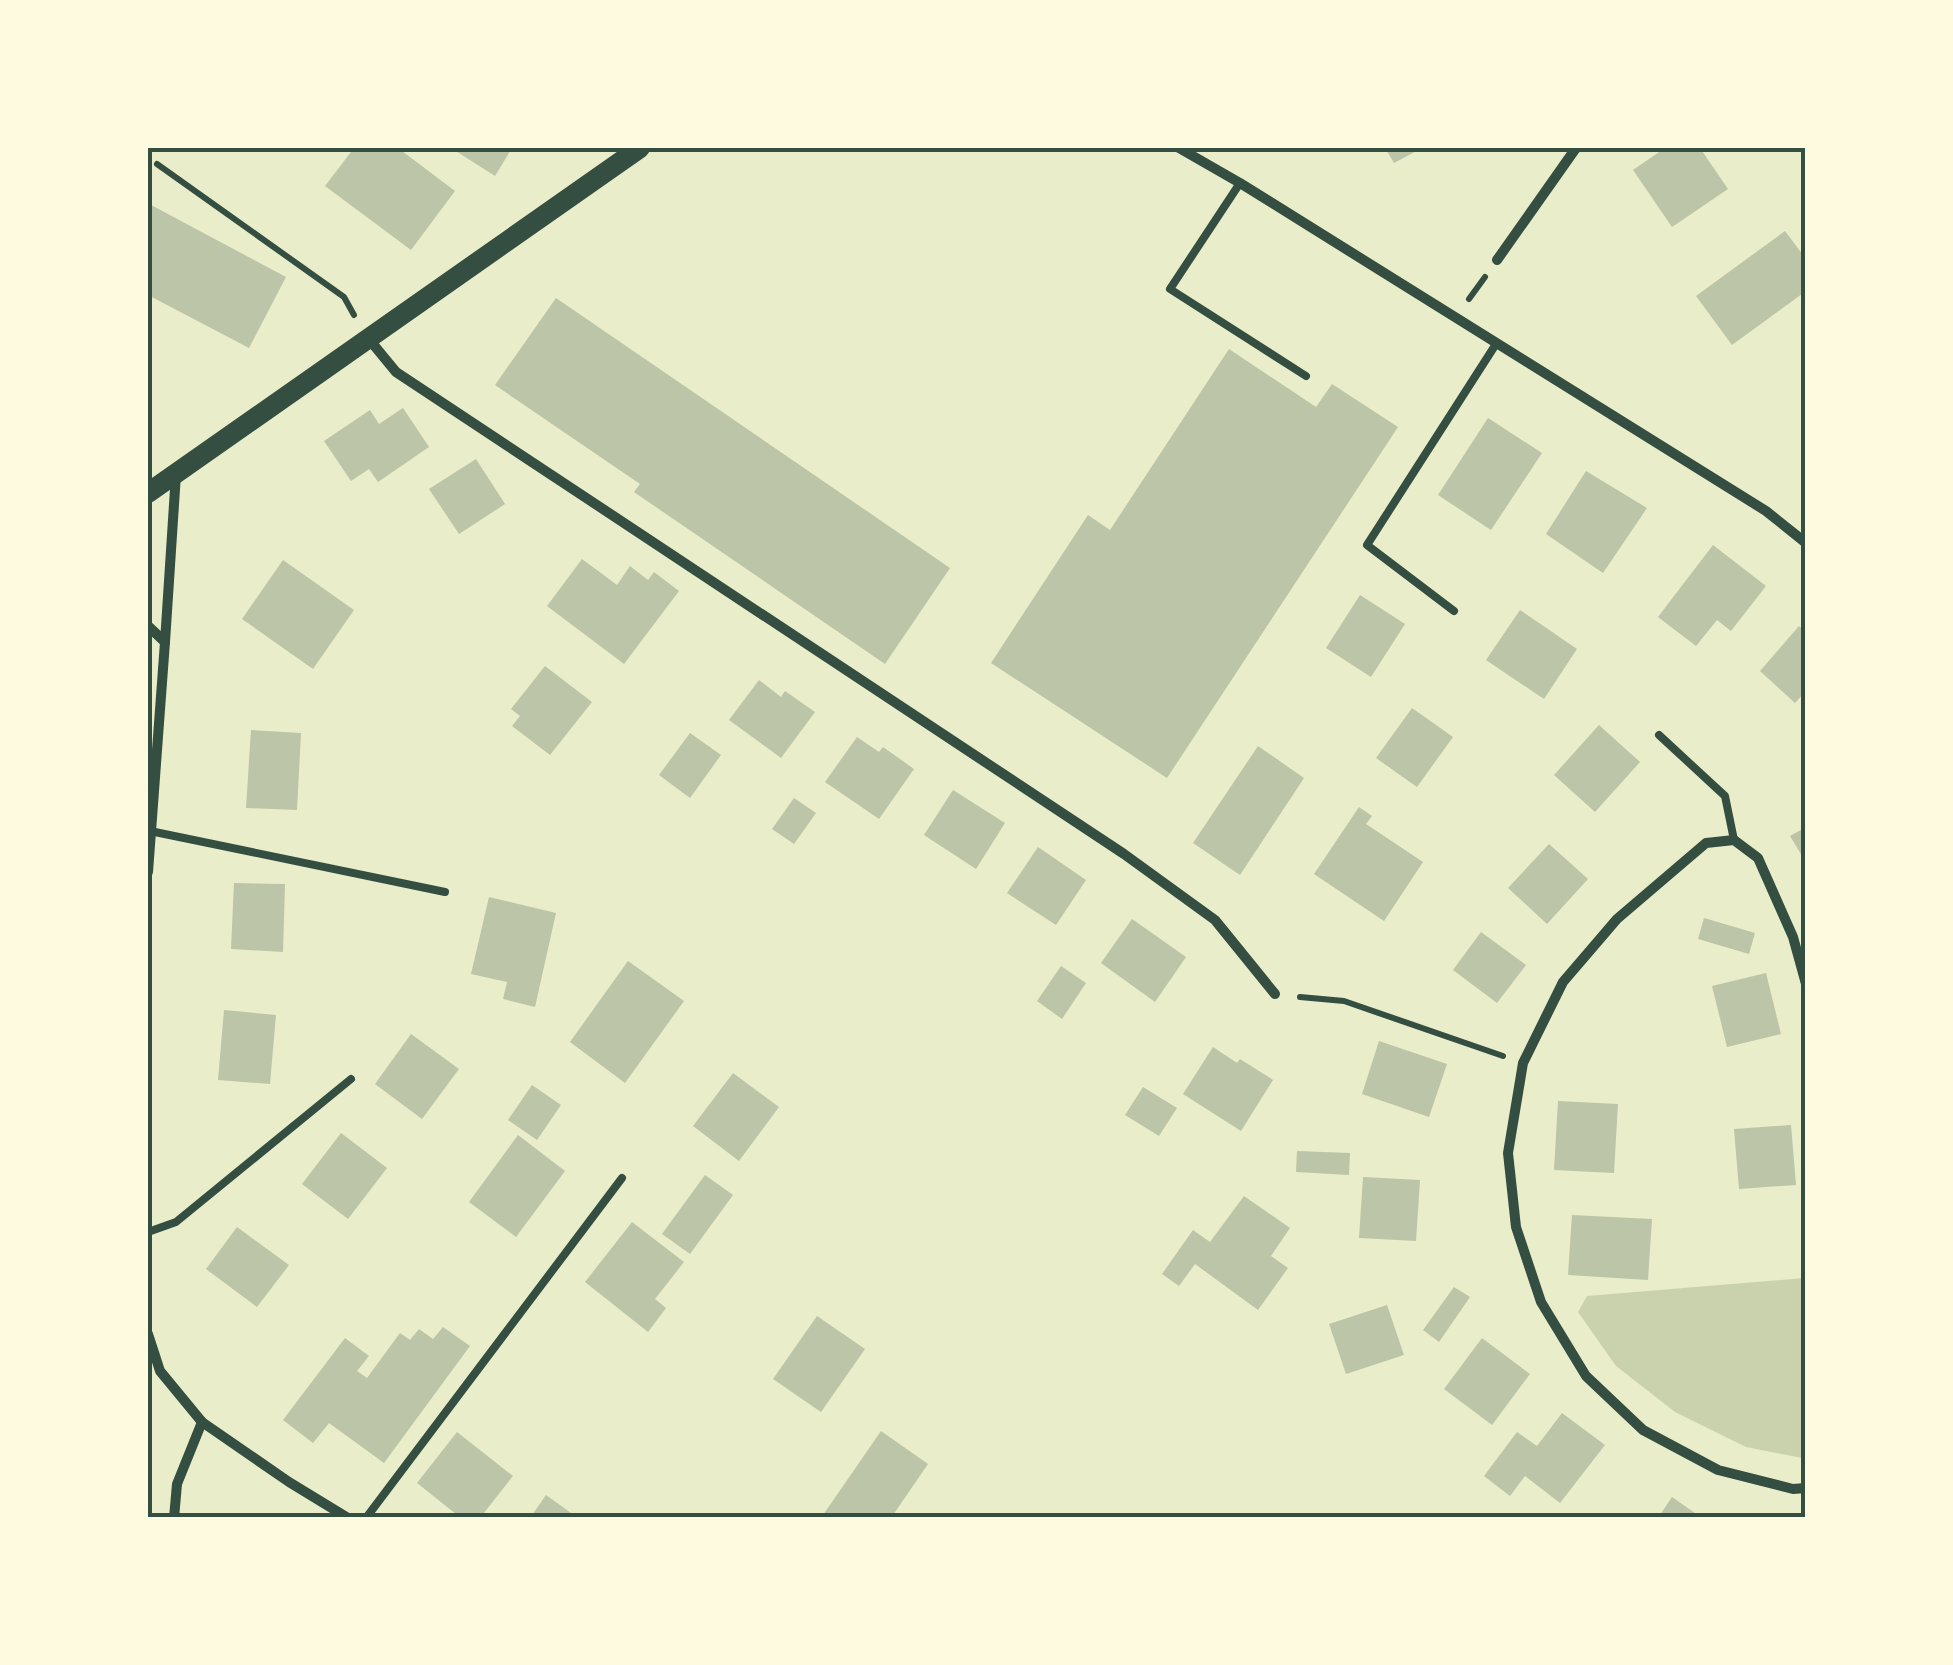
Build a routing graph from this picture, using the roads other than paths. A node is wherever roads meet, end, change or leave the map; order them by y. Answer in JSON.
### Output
{"nodes":[{"id":1,"x":640,"y":148,"type":"edge"},
{"id":2,"x":1179,"y":148,"type":"edge"},
{"id":3,"x":1576,"y":148,"type":"edge"},
{"id":4,"x":1240,"y":183,"type":"junction"},
{"id":5,"x":1498,"y":260,"type":"road end"},
{"id":6,"x":368,"y":338,"type":"junction"},
{"id":7,"x":1496,"y":344,"type":"junction"},
{"id":8,"x":1306,"y":376,"type":"dead end"},
{"id":9,"x":176,"y":473,"type":"junction"},
{"id":10,"x":148,"y":493,"type":"edge"},
{"id":11,"x":1806,"y":543,"type":"edge"},
{"id":12,"x":1454,"y":611,"type":"dead end"},
{"id":13,"x":148,"y":626,"type":"edge"},
{"id":14,"x":165,"y":642,"type":"junction"},
{"id":15,"x":1659,"y":735,"type":"dead end"},
{"id":16,"x":150,"y":831,"type":"junction"},
{"id":17,"x":1734,"y":840,"type":"junction"},
{"id":18,"x":148,"y":872,"type":"edge"},
{"id":19,"x":445,"y":892,"type":"dead end"},
{"id":20,"x":1806,"y":984,"type":"edge"},
{"id":21,"x":1275,"y":994,"type":"road end"},
{"id":22,"x":351,"y":1079,"type":"dead end"},
{"id":23,"x":622,"y":1178,"type":"dead end"},
{"id":24,"x":148,"y":1232,"type":"edge"},
{"id":25,"x":148,"y":1334,"type":"edge"},
{"id":26,"x":202,"y":1422,"type":"junction"},
{"id":27,"x":1806,"y":1488,"type":"edge"},
{"id":28,"x":174,"y":1518,"type":"edge"},
{"id":29,"x":348,"y":1518,"type":"edge"},
{"id":30,"x":366,"y":1518,"type":"edge"}],
"edges":[{"from":1,"to":6,"type":"main road"},
{"from":2,"to":4,"type":"street"},
{"from":3,"to":5,"type":"street"},
{"from":4,"to":7,"type":"street"},
{"from":4,"to":8,"type":"lane"},
{"from":6,"to":9,"type":"main road"},
{"from":6,"to":21,"type":"street"},
{"from":7,"to":11,"type":"street"},
{"from":7,"to":12,"type":"lane"},
{"from":9,"to":10,"type":"main road"},
{"from":9,"to":14,"type":"street"},
{"from":13,"to":14,"type":"street"},
{"from":14,"to":16,"type":"street"},
{"from":15,"to":17,"type":"lane"},
{"from":16,"to":18,"type":"street"},
{"from":16,"to":19,"type":"lane"},
{"from":17,"to":20,"type":"street"},
{"from":17,"to":27,"type":"street"},
{"from":22,"to":24,"type":"lane"},
{"from":23,"to":30,"type":"lane"},
{"from":25,"to":26,"type":"street"},
{"from":26,"to":28,"type":"street"},
{"from":26,"to":29,"type":"street"}]}
